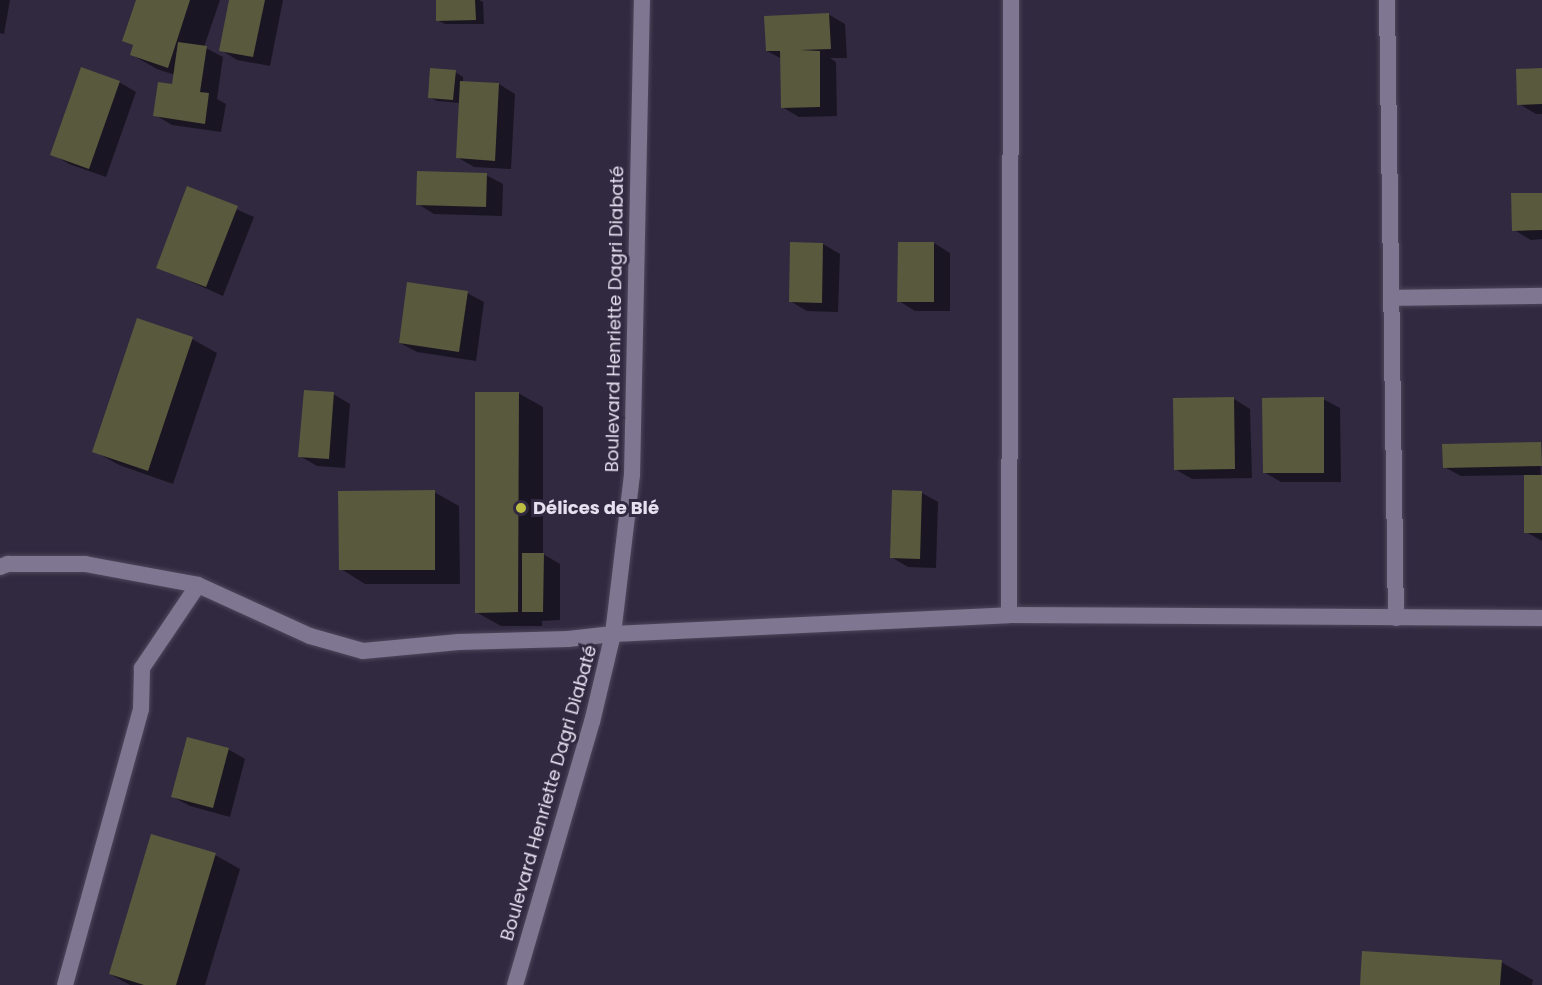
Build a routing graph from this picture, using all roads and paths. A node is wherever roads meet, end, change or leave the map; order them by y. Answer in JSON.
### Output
{"nodes":[{"id":1,"x":642,"y":0,"type":"edge"},
{"id":2,"x":1011,"y":0,"type":"edge"},
{"id":3,"x":1387,"y":0,"type":"edge"},
{"id":4,"x":1542,"y":296,"type":"edge"},
{"id":5,"x":1391,"y":298,"type":"junction"},
{"id":6,"x":0,"y":567,"type":"edge"},
{"id":7,"x":198,"y":585,"type":"junction"},
{"id":8,"x":1009,"y":615,"type":"junction"},
{"id":9,"x":1396,"y":618,"type":"junction"},
{"id":10,"x":1542,"y":618,"type":"edge"},
{"id":11,"x":613,"y":634,"type":"junction"},
{"id":12,"x":65,"y":985,"type":"edge"},
{"id":13,"x":515,"y":985,"type":"edge"}],
"edges":[{"from":1,"to":11,"type":"street","name":"Boulevard Henriette Dagri Diabaté"},
{"from":2,"to":8,"type":"street"},
{"from":3,"to":5,"type":"street"},
{"from":4,"to":5,"type":"street"},
{"from":5,"to":9,"type":"street"},
{"from":6,"to":7,"type":"street"},
{"from":7,"to":11,"type":"street"},
{"from":7,"to":12,"type":"street"},
{"from":8,"to":9,"type":"street"},
{"from":8,"to":11,"type":"street"},
{"from":9,"to":10,"type":"street"},
{"from":11,"to":13,"type":"street","name":"Boulevard Henriette Dagri Diabaté"}]}
